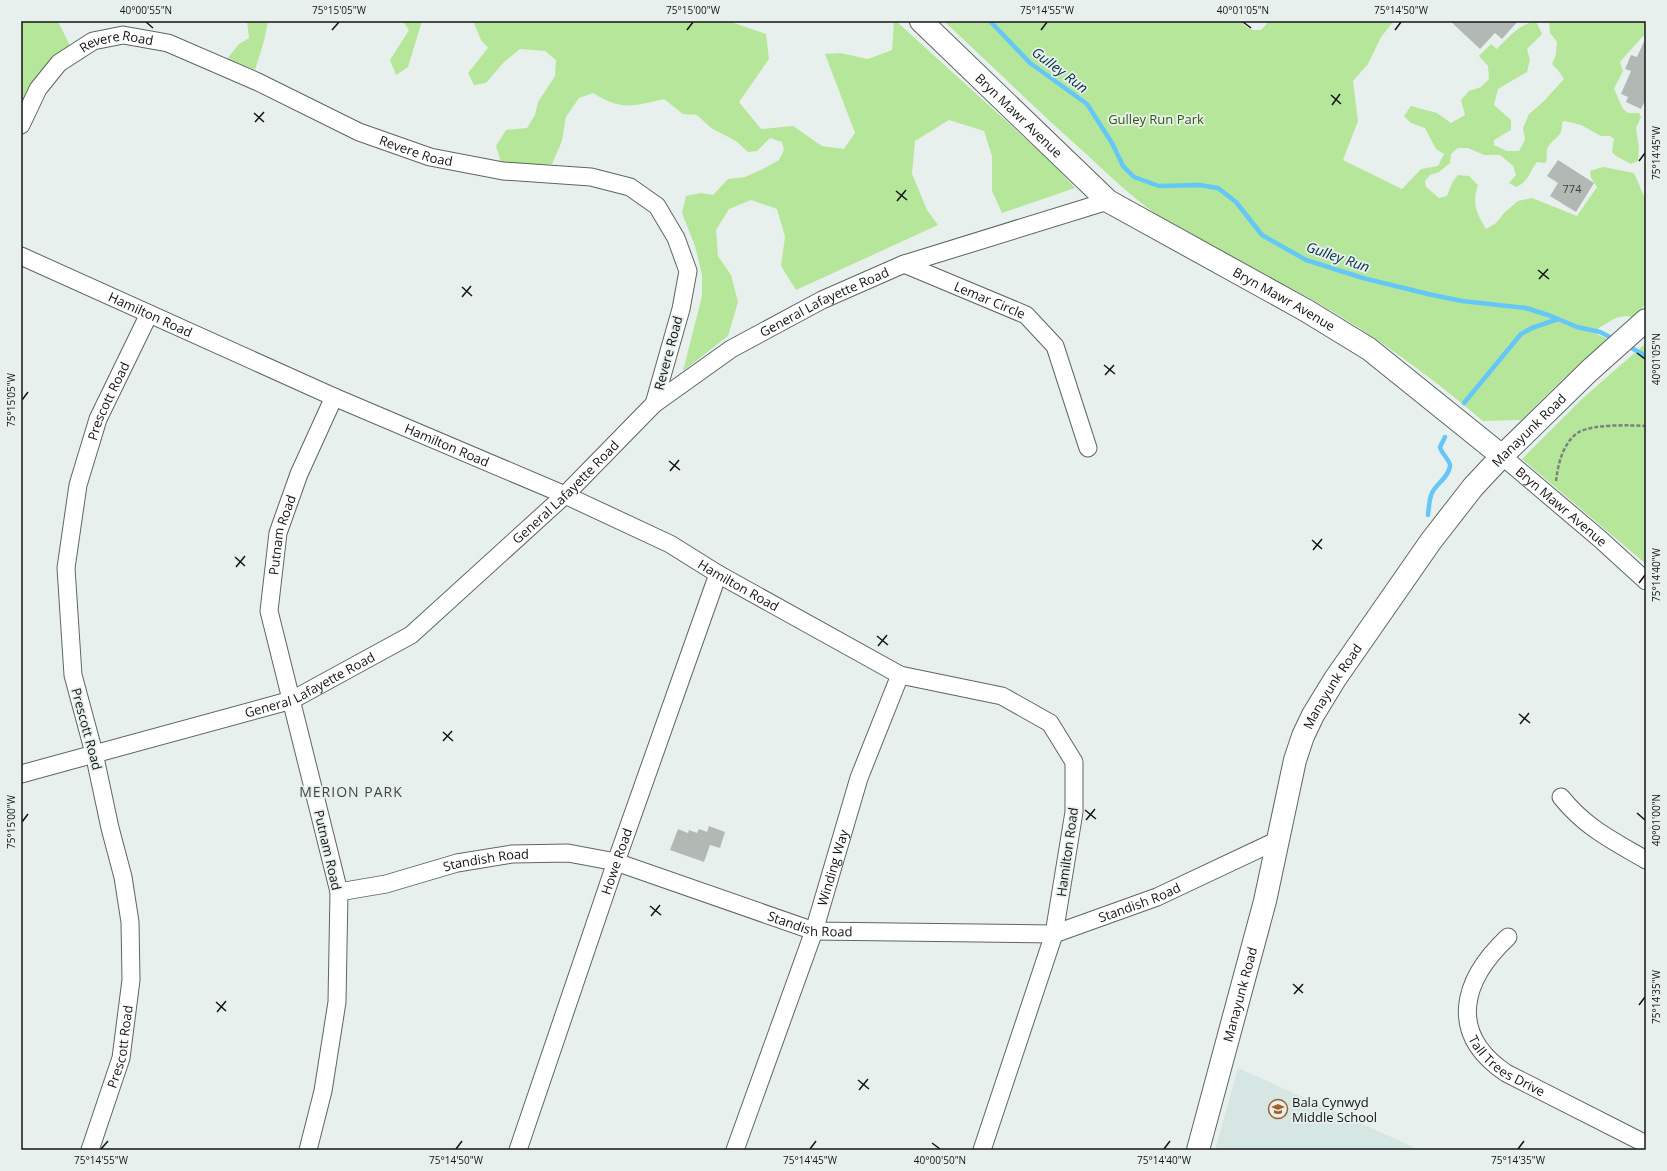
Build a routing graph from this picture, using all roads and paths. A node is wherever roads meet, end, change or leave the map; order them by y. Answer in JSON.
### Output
{"nodes":[{"id":1,"x":921,"y":21,"type":"edge"},
{"id":2,"x":21,"y":125,"type":"edge"},
{"id":3,"x":1108,"y":201,"type":"junction"},
{"id":4,"x":21,"y":256,"type":"edge"},
{"id":5,"x":904,"y":264,"type":"junction"},
{"id":6,"x":149,"y":314,"type":"junction"},
{"id":7,"x":1646,"y":320,"type":"edge"},
{"id":8,"x":334,"y":397,"type":"junction"},
{"id":9,"x":654,"y":404,"type":"junction"},
{"id":10,"x":1646,"y":426,"type":"edge"},
{"id":11,"x":1088,"y":448,"type":"dead end"},
{"id":12,"x":1502,"y":456,"type":"junction"},
{"id":13,"x":565,"y":495,"type":"junction"},
{"id":14,"x":1553,"y":499,"type":"junction"},
{"id":15,"x":718,"y":574,"type":"junction"},
{"id":16,"x":1646,"y":581,"type":"edge"},
{"id":17,"x":900,"y":676,"type":"junction"},
{"id":18,"x":292,"y":700,"type":"junction"},
{"id":19,"x":94,"y":753,"type":"junction"},
{"id":20,"x":21,"y":774,"type":"edge"},
{"id":21,"x":1560,"y":797,"type":"dead end"},
{"id":22,"x":1278,"y":840,"type":"junction"},
{"id":23,"x":1646,"y":860,"type":"edge"},
{"id":24,"x":616,"y":862,"type":"junction"},
{"id":25,"x":339,"y":892,"type":"junction"},
{"id":26,"x":814,"y":931,"type":"junction"},
{"id":27,"x":1054,"y":934,"type":"junction"},
{"id":28,"x":1508,"y":936,"type":"dead end"},
{"id":29,"x":1646,"y":1144,"type":"edge"},
{"id":30,"x":90,"y":1150,"type":"edge"},
{"id":31,"x":308,"y":1150,"type":"edge"},
{"id":32,"x":518,"y":1150,"type":"edge"},
{"id":33,"x":735,"y":1150,"type":"edge"},
{"id":34,"x":982,"y":1150,"type":"edge"},
{"id":35,"x":1198,"y":1150,"type":"edge"}],
"edges":[{"from":1,"to":3,"type":"street","name":"Bryn Mawr Avenue"},
{"from":2,"to":9,"type":"street","name":"Revere Road"},
{"from":3,"to":5,"type":"street","name":"General Lafayette Road"},
{"from":3,"to":12,"type":"street","name":"Bryn Mawr Avenue"},
{"from":4,"to":6,"type":"street","name":"Hamilton Road"},
{"from":5,"to":9,"type":"street","name":"General Lafayette Road"},
{"from":5,"to":11,"type":"street","name":"Lemar Circle"},
{"from":6,"to":8,"type":"street","name":"Hamilton Road"},
{"from":6,"to":19,"type":"street","name":"Prescott Road"},
{"from":7,"to":12,"type":"street","name":"Manayunk Road"},
{"from":8,"to":13,"type":"street","name":"Hamilton Road"},
{"from":8,"to":18,"type":"street","name":"Putnam Road"},
{"from":9,"to":13,"type":"street","name":"General Lafayette Road"},
{"from":10,"to":14,"type":"path"},
{"from":12,"to":14,"type":"street","name":"Bryn Mawr Avenue"},
{"from":12,"to":22,"type":"street","name":"Manayunk Road"},
{"from":13,"to":15,"type":"street","name":"Hamilton Road"},
{"from":13,"to":18,"type":"street","name":"General Lafayette Road"},
{"from":14,"to":16,"type":"street","name":"Bryn Mawr Avenue"},
{"from":15,"to":17,"type":"street","name":"Hamilton Road"},
{"from":15,"to":24,"type":"street","name":"Howe Road"},
{"from":17,"to":26,"type":"street","name":"Winding Way"},
{"from":17,"to":27,"type":"street","name":"Hamilton Road"},
{"from":18,"to":19,"type":"street","name":"General Lafayette Road"},
{"from":18,"to":25,"type":"street","name":"Putnam Road"},
{"from":19,"to":20,"type":"street","name":"General Lafayette Road"},
{"from":19,"to":30,"type":"street","name":"Prescott Road"},
{"from":21,"to":23,"type":"street"},
{"from":22,"to":27,"type":"street","name":"Standish Road"},
{"from":22,"to":35,"type":"street","name":"Manayunk Road"},
{"from":24,"to":25,"type":"street","name":"Standish Road"},
{"from":24,"to":26,"type":"street","name":"Standish Road"},
{"from":24,"to":32,"type":"street","name":"Howe Road"},
{"from":25,"to":31,"type":"street","name":"Putnam Road"},
{"from":26,"to":27,"type":"street","name":"Standish Road"},
{"from":26,"to":33,"type":"street","name":"Winding Way"},
{"from":27,"to":34,"type":"street","name":"Hamilton Road"},
{"from":28,"to":29,"type":"street","name":"Tall Trees Drive"}]}
